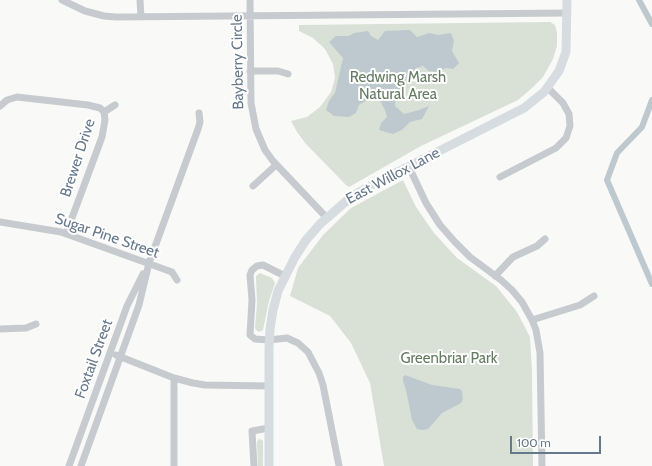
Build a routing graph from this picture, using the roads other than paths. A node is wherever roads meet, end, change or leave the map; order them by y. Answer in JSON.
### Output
{"nodes":[{"id":1,"x":62,"y":0,"type":"edge"},
{"id":2,"x":140,"y":0,"type":"edge"},
{"id":3,"x":250,"y":0,"type":"edge"},
{"id":4,"x":567,"y":0,"type":"edge"},
{"id":5,"x":567,"y":14,"type":"junction"},
{"id":6,"x":250,"y":16,"type":"junction"},
{"id":7,"x":141,"y":17,"type":"junction"},
{"id":8,"x":250,"y":71,"type":"junction"},
{"id":9,"x":288,"y":74,"type":"dead end"},
{"id":10,"x":548,"y":88,"type":"junction"},
{"id":11,"x":0,"y":105,"type":"edge"},
{"id":12,"x":115,"y":105,"type":"dead end"},
{"id":13,"x":104,"y":112,"type":"junction"},
{"id":14,"x":199,"y":113,"type":"dead end"},
{"id":15,"x":276,"y":165,"type":"junction"},
{"id":16,"x":409,"y":167,"type":"junction"},
{"id":17,"x":500,"y":177,"type":"dead end"},
{"id":18,"x":253,"y":186,"type":"dead end"},
{"id":19,"x":326,"y":218,"type":"junction"},
{"id":20,"x":0,"y":222,"type":"edge"},
{"id":21,"x":66,"y":234,"type":"junction"},
{"id":22,"x":545,"y":240,"type":"dead end"},
{"id":23,"x":149,"y":263,"type":"junction"},
{"id":24,"x":285,"y":276,"type":"junction"},
{"id":25,"x":495,"y":276,"type":"junction"},
{"id":26,"x":177,"y":280,"type":"dead end"},
{"id":27,"x":594,"y":296,"type":"dead end"},
{"id":28,"x":532,"y":320,"type":"junction"},
{"id":29,"x":36,"y":324,"type":"dead end"},
{"id":30,"x":0,"y":329,"type":"edge"},
{"id":31,"x":269,"y":340,"type":"junction"},
{"id":32,"x":110,"y":353,"type":"junction"},
{"id":33,"x":120,"y":357,"type":"junction"},
{"id":34,"x":174,"y":378,"type":"junction"},
{"id":35,"x":269,"y":386,"type":"junction"},
{"id":36,"x":269,"y":428,"type":"junction"},
{"id":37,"x":69,"y":466,"type":"edge"},
{"id":38,"x":80,"y":466,"type":"edge"},
{"id":39,"x":174,"y":466,"type":"edge"},
{"id":40,"x":254,"y":466,"type":"edge"},
{"id":41,"x":270,"y":466,"type":"edge"},
{"id":42,"x":339,"y":466,"type":"edge"},
{"id":43,"x":542,"y":466,"type":"edge"}],
"edges":[{"from":1,"to":7,"type":"street"},
{"from":2,"to":7,"type":"street"},
{"from":3,"to":6,"type":"street","name":"Bayberry Circle"},
{"from":4,"to":5,"type":"main road","name":"East Willox Lane"},
{"from":5,"to":6,"type":"street"},
{"from":5,"to":10,"type":"main road","name":"East Willox Lane"},
{"from":6,"to":7,"type":"street"},
{"from":6,"to":8,"type":"street","name":"Bayberry Circle"},
{"from":8,"to":9,"type":"street"},
{"from":8,"to":15,"type":"street","name":"Bayberry Circle"},
{"from":10,"to":16,"type":"main road","name":"East Willox Lane"},
{"from":10,"to":17,"type":"street"},
{"from":11,"to":13,"type":"street","name":"Brewer Drive"},
{"from":12,"to":13,"type":"street","name":"Brewer Drive"},
{"from":13,"to":21,"type":"street","name":"Brewer Drive"},
{"from":14,"to":23,"type":"street","name":"Foxtail Street"},
{"from":15,"to":18,"type":"street"},
{"from":15,"to":19,"type":"street","name":"Bayberry Circle"},
{"from":16,"to":19,"type":"main road","name":"East Willox Lane"},
{"from":16,"to":25,"type":"street"},
{"from":19,"to":24,"type":"main road","name":"East Willox Lane"},
{"from":20,"to":21,"type":"street","name":"Sugar Pine Street"},
{"from":21,"to":23,"type":"street","name":"Sugar Pine Street"},
{"from":22,"to":25,"type":"street"},
{"from":23,"to":26,"type":"street","name":"Sugar Pine Street"},
{"from":23,"to":32,"type":"street","name":"Foxtail Street"},
{"from":23,"to":33,"type":"street","name":"Foxtail Street"},
{"from":24,"to":31,"type":"main road","name":"East Willox Lane"},
{"from":24,"to":31,"type":"street"},
{"from":25,"to":28,"type":"street"},
{"from":27,"to":28,"type":"street"},
{"from":28,"to":43,"type":"street"},
{"from":29,"to":30,"type":"street"},
{"from":31,"to":35,"type":"main road","name":"East Willox Lane"},
{"from":31,"to":42,"type":"street"},
{"from":32,"to":33,"type":"street"},
{"from":32,"to":37,"type":"street","name":"Foxtail Street"},
{"from":33,"to":34,"type":"street"},
{"from":33,"to":38,"type":"street","name":"Foxtail Street"},
{"from":34,"to":35,"type":"street"},
{"from":34,"to":39,"type":"street"},
{"from":35,"to":36,"type":"main road","name":"East Willox Lane"},
{"from":36,"to":40,"type":"street"},
{"from":36,"to":41,"type":"main road","name":"East Willox Lane"}]}
